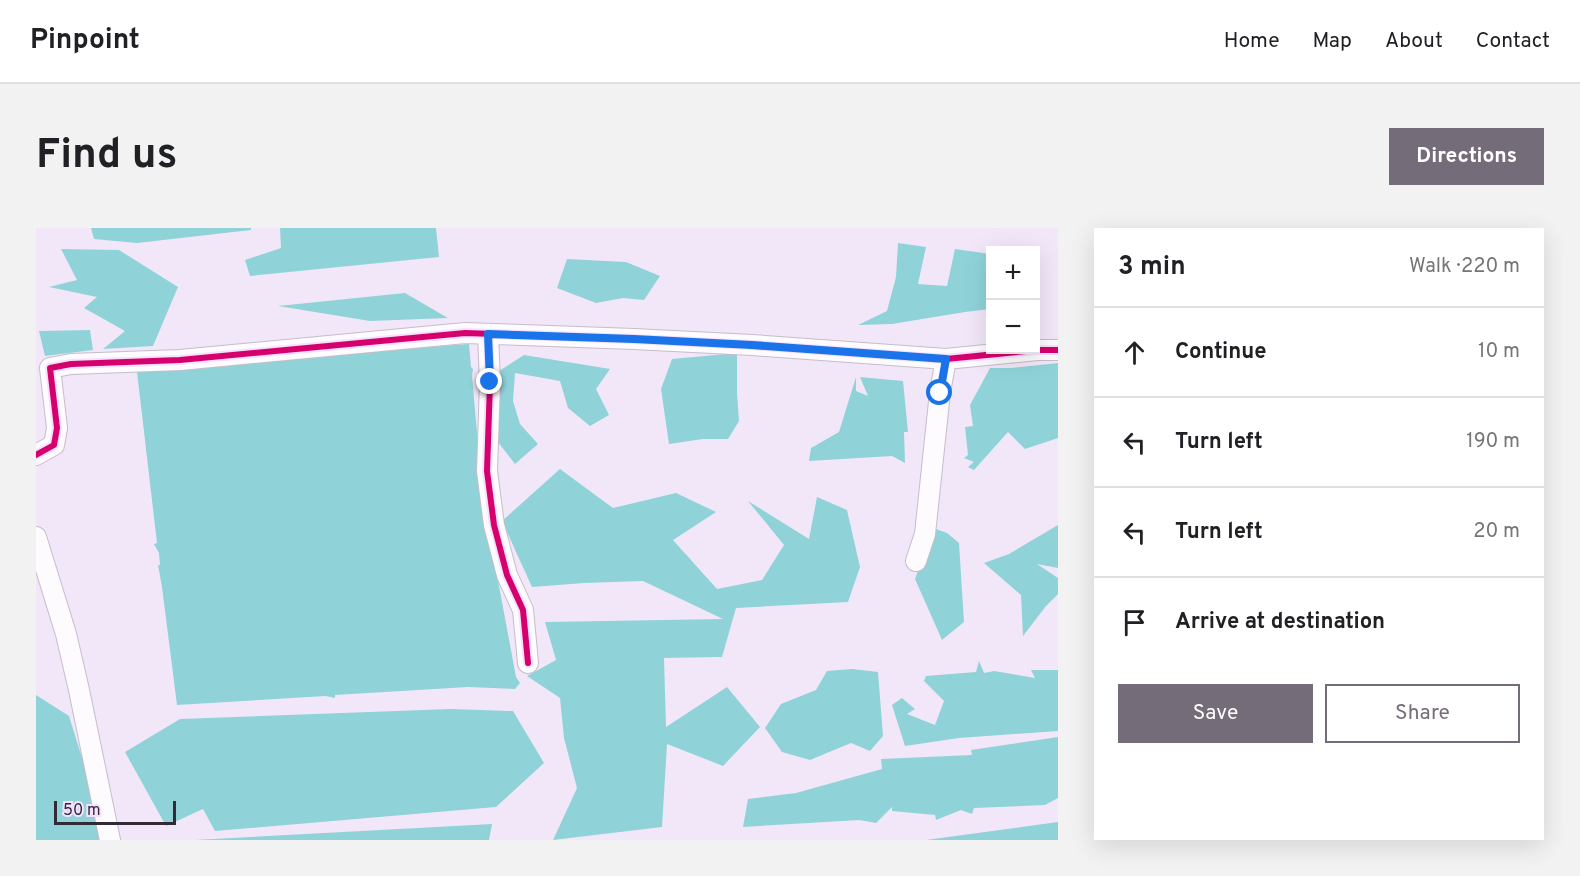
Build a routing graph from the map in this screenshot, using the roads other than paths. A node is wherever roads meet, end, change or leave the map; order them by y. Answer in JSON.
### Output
{"nodes":[{"id":1,"x":488,"y":334,"type":"junction"},
{"id":2,"x":1058,"y":350,"type":"edge"},
{"id":3,"x":946,"y":359,"type":"junction"},
{"id":4,"x":36,"y":455,"type":"edge"},
{"id":5,"x":36,"y":537,"type":"edge"},
{"id":6,"x":916,"y":561,"type":"dead end"},
{"id":7,"x":528,"y":663,"type":"dead end"},
{"id":8,"x":110,"y":840,"type":"edge"}],
"edges":[{"from":1,"to":3,"type":"street"},
{"from":1,"to":4,"type":"street"},
{"from":1,"to":7,"type":"street"},
{"from":2,"to":3,"type":"street"},
{"from":3,"to":6,"type":"street"},
{"from":5,"to":8,"type":"street"}]}
